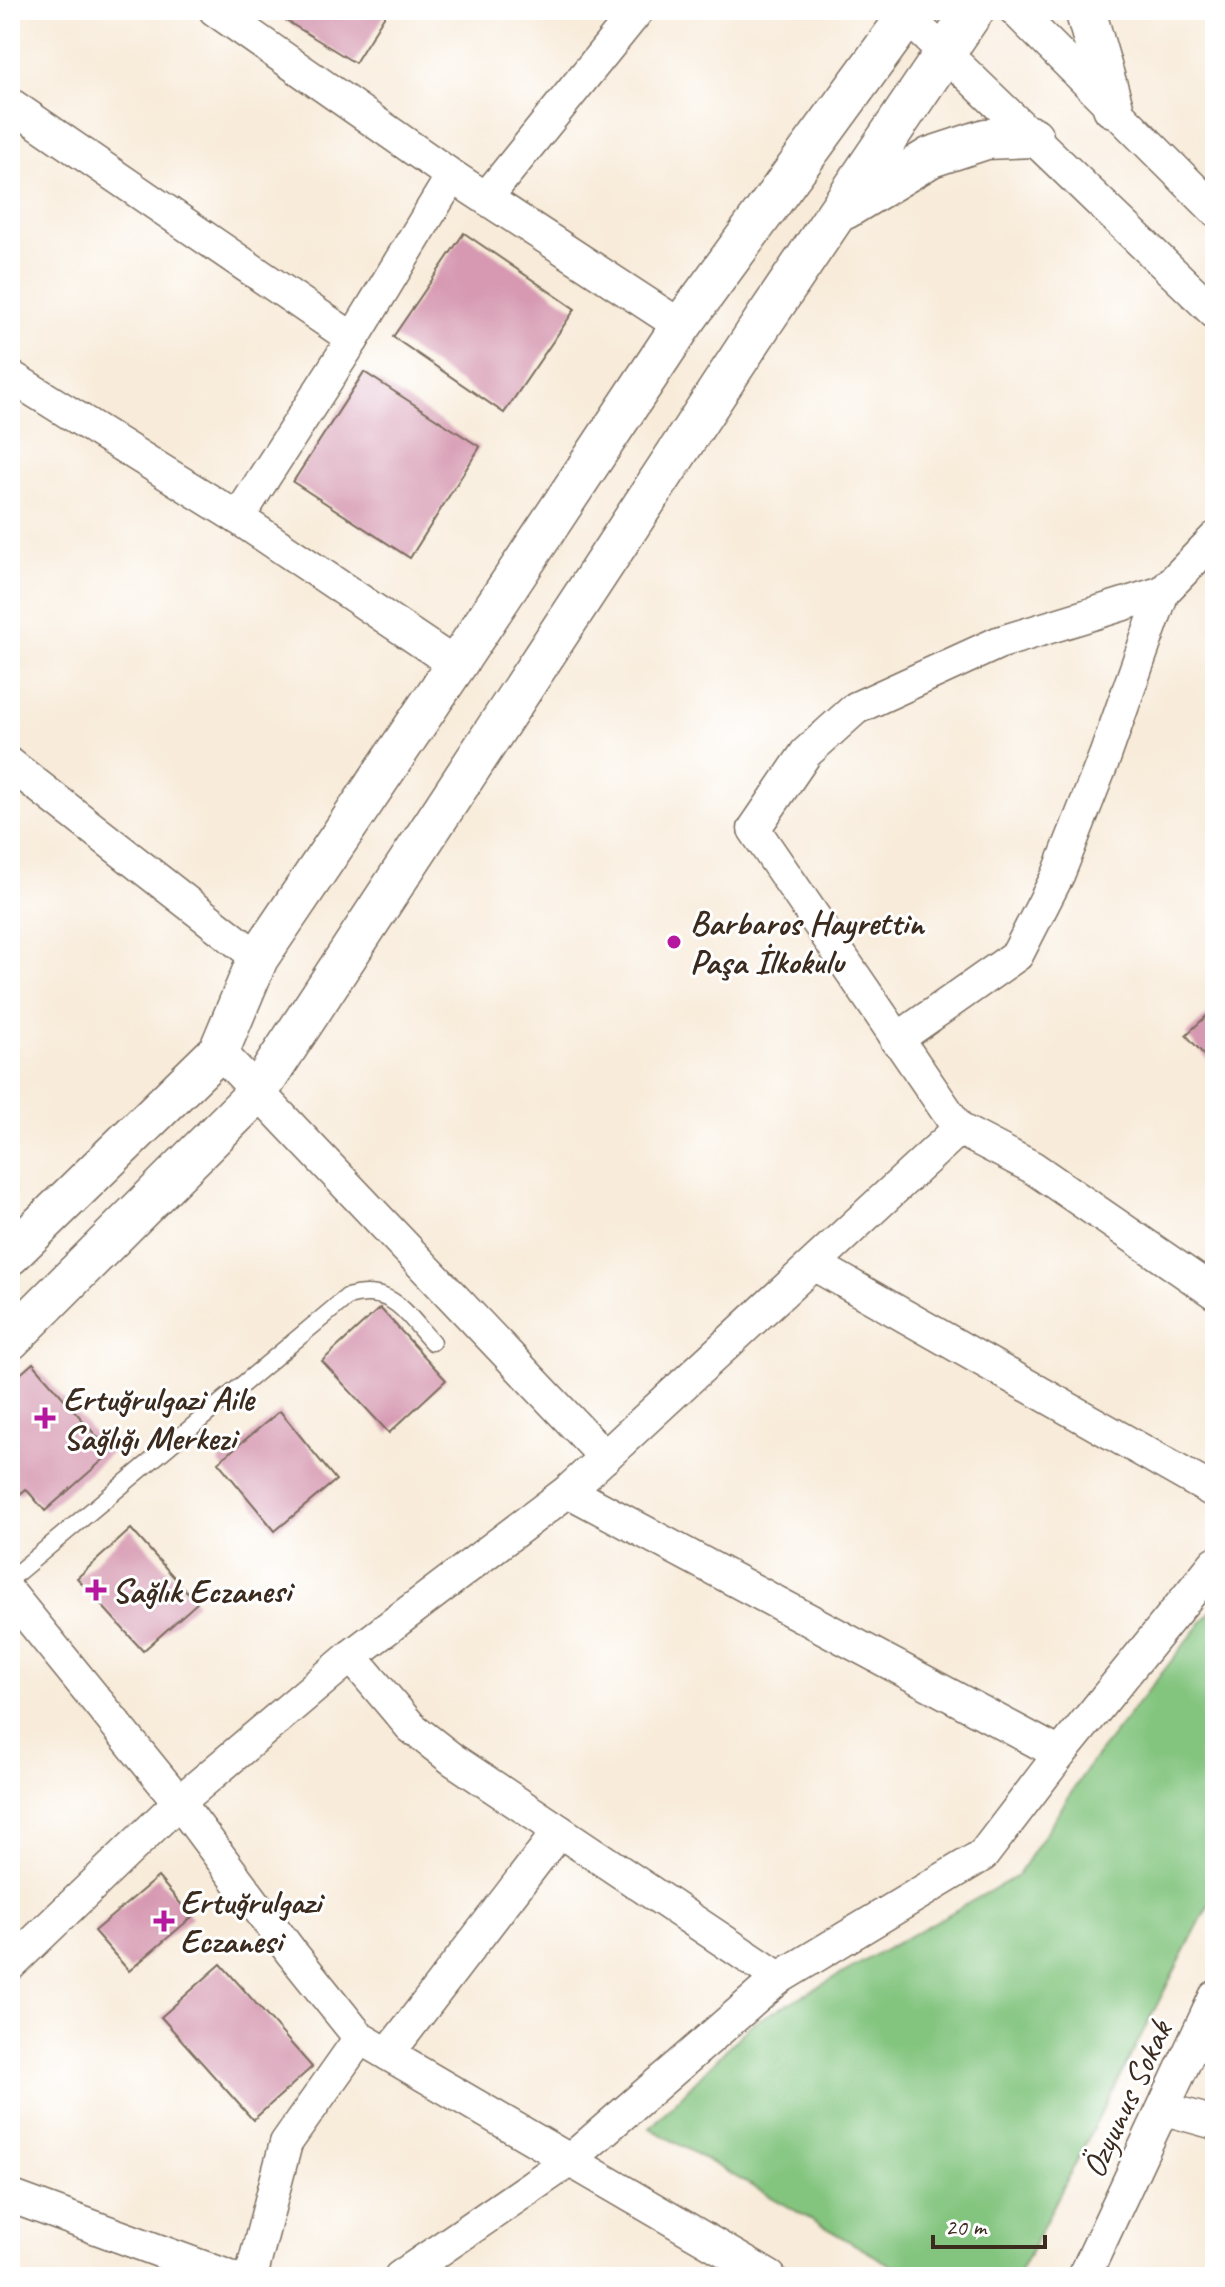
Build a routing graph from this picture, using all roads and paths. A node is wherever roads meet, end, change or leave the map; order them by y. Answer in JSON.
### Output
{"nodes":[{"id":1,"x":215,"y":10,"type":"edge"},
{"id":2,"x":638,"y":10,"type":"edge"},
{"id":3,"x":974,"y":10,"type":"edge"},
{"id":4,"x":1015,"y":10,"type":"edge"},
{"id":5,"x":1085,"y":10,"type":"edge"},
{"id":6,"x":907,"y":12,"type":"edge"},
{"id":7,"x":945,"y":52,"type":"junction"},
{"id":8,"x":10,"y":104,"type":"edge"},
{"id":9,"x":1113,"y":107,"type":"junction"},
{"id":10,"x":1033,"y":137,"type":"junction"},
{"id":11,"x":452,"y":176,"type":"junction"},
{"id":12,"x":486,"y":198,"type":"junction"},
{"id":13,"x":1215,"y":210,"type":"edge"},
{"id":14,"x":835,"y":215,"type":"junction"},
{"id":15,"x":1215,"y":313,"type":"edge"},
{"id":16,"x":681,"y":326,"type":"junction"},
{"id":17,"x":353,"y":339,"type":"junction"},
{"id":18,"x":10,"y":376,"type":"edge"},
{"id":19,"x":238,"y":518,"type":"junction"},
{"id":20,"x":1215,"y":538,"type":"edge"},
{"id":21,"x":1163,"y":592,"type":"junction"},
{"id":22,"x":456,"y":665,"type":"junction"},
{"id":23,"x":10,"y":764,"type":"edge"},
{"id":24,"x":258,"y":958,"type":"junction"},
{"id":25,"x":896,"y":1040,"type":"junction"},
{"id":26,"x":219,"y":1051,"type":"junction"},
{"id":27,"x":257,"y":1093,"type":"junction"},
{"id":28,"x":959,"y":1129,"type":"junction"},
{"id":29,"x":10,"y":1255,"type":"edge"},
{"id":30,"x":815,"y":1265,"type":"junction"},
{"id":31,"x":1215,"y":1293,"type":"edge"},
{"id":32,"x":10,"y":1340,"type":"edge"},
{"id":33,"x":432,"y":1342,"type":"dead end"},
{"id":34,"x":605,"y":1457,"type":"junction"},
{"id":35,"x":568,"y":1491,"type":"junction"},
{"id":36,"x":1215,"y":1492,"type":"edge"},
{"id":37,"x":1215,"y":1563,"type":"edge"},
{"id":38,"x":10,"y":1579,"type":"edge"},
{"id":39,"x":10,"y":1594,"type":"edge"},
{"id":40,"x":351,"y":1656,"type":"junction"},
{"id":41,"x":1060,"y":1754,"type":"junction"},
{"id":42,"x":179,"y":1802,"type":"junction"},
{"id":43,"x":559,"y":1831,"type":"junction"},
{"id":44,"x":10,"y":1965,"type":"edge"},
{"id":45,"x":779,"y":1978,"type":"junction"},
{"id":46,"x":1215,"y":1997,"type":"edge"},
{"id":47,"x":360,"y":2038,"type":"junction"},
{"id":48,"x":388,"y":2054,"type":"junction"},
{"id":49,"x":1165,"y":2109,"type":"junction"},
{"id":50,"x":1215,"y":2123,"type":"edge"},
{"id":51,"x":570,"y":2160,"type":"junction"},
{"id":52,"x":10,"y":2196,"type":"edge"},
{"id":53,"x":415,"y":2273,"type":"edge"},
{"id":54,"x":230,"y":2277,"type":"edge"},
{"id":55,"x":251,"y":2277,"type":"edge"},
{"id":56,"x":770,"y":2277,"type":"edge"},
{"id":57,"x":1084,"y":2277,"type":"edge"}],
"edges":[{"from":1,"to":11,"type":"street"},
{"from":2,"to":12,"type":"street"},
{"from":3,"to":7,"type":"street"},
{"from":4,"to":9,"type":"street"},
{"from":5,"to":9,"type":"street"},
{"from":6,"to":7,"type":"street"},
{"from":6,"to":16,"type":"street"},
{"from":7,"to":10,"type":"street"},
{"from":7,"to":14,"type":"street"},
{"from":8,"to":17,"type":"street"},
{"from":9,"to":13,"type":"street"},
{"from":10,"to":14,"type":"street"},
{"from":10,"to":15,"type":"street"},
{"from":11,"to":12,"type":"street"},
{"from":11,"to":17,"type":"street"},
{"from":12,"to":16,"type":"street"},
{"from":14,"to":27,"type":"street"},
{"from":16,"to":22,"type":"street"},
{"from":17,"to":19,"type":"street"},
{"from":18,"to":19,"type":"street"},
{"from":19,"to":22,"type":"street"},
{"from":20,"to":21,"type":"street"},
{"from":21,"to":25,"type":"street"},
{"from":21,"to":25,"type":"street"},
{"from":22,"to":24,"type":"street"},
{"from":23,"to":24,"type":"street"},
{"from":24,"to":26,"type":"street"},
{"from":25,"to":28,"type":"street"},
{"from":26,"to":27,"type":"street"},
{"from":26,"to":29,"type":"street"},
{"from":27,"to":32,"type":"street"},
{"from":27,"to":34,"type":"street"},
{"from":28,"to":30,"type":"street"},
{"from":28,"to":31,"type":"street"},
{"from":30,"to":34,"type":"street"},
{"from":30,"to":36,"type":"street"},
{"from":33,"to":38,"type":"lane"},
{"from":34,"to":35,"type":"street"},
{"from":35,"to":40,"type":"street"},
{"from":35,"to":41,"type":"street"},
{"from":37,"to":41,"type":"street"},
{"from":39,"to":42,"type":"street"},
{"from":40,"to":42,"type":"street"},
{"from":40,"to":43,"type":"street"},
{"from":41,"to":45,"type":"street"},
{"from":42,"to":44,"type":"street"},
{"from":42,"to":47,"type":"street"},
{"from":43,"to":45,"type":"street"},
{"from":43,"to":48,"type":"street"},
{"from":45,"to":51,"type":"street"},
{"from":46,"to":49,"type":"street","name":"Özyunus Sokak"},
{"from":47,"to":48,"type":"street"},
{"from":47,"to":55,"type":"street"},
{"from":48,"to":51,"type":"street"},
{"from":49,"to":50,"type":"street"},
{"from":49,"to":57,"type":"street","name":"Özyunus Sokak"},
{"from":51,"to":53,"type":"street"},
{"from":51,"to":56,"type":"street"},
{"from":52,"to":54,"type":"street"}]}
